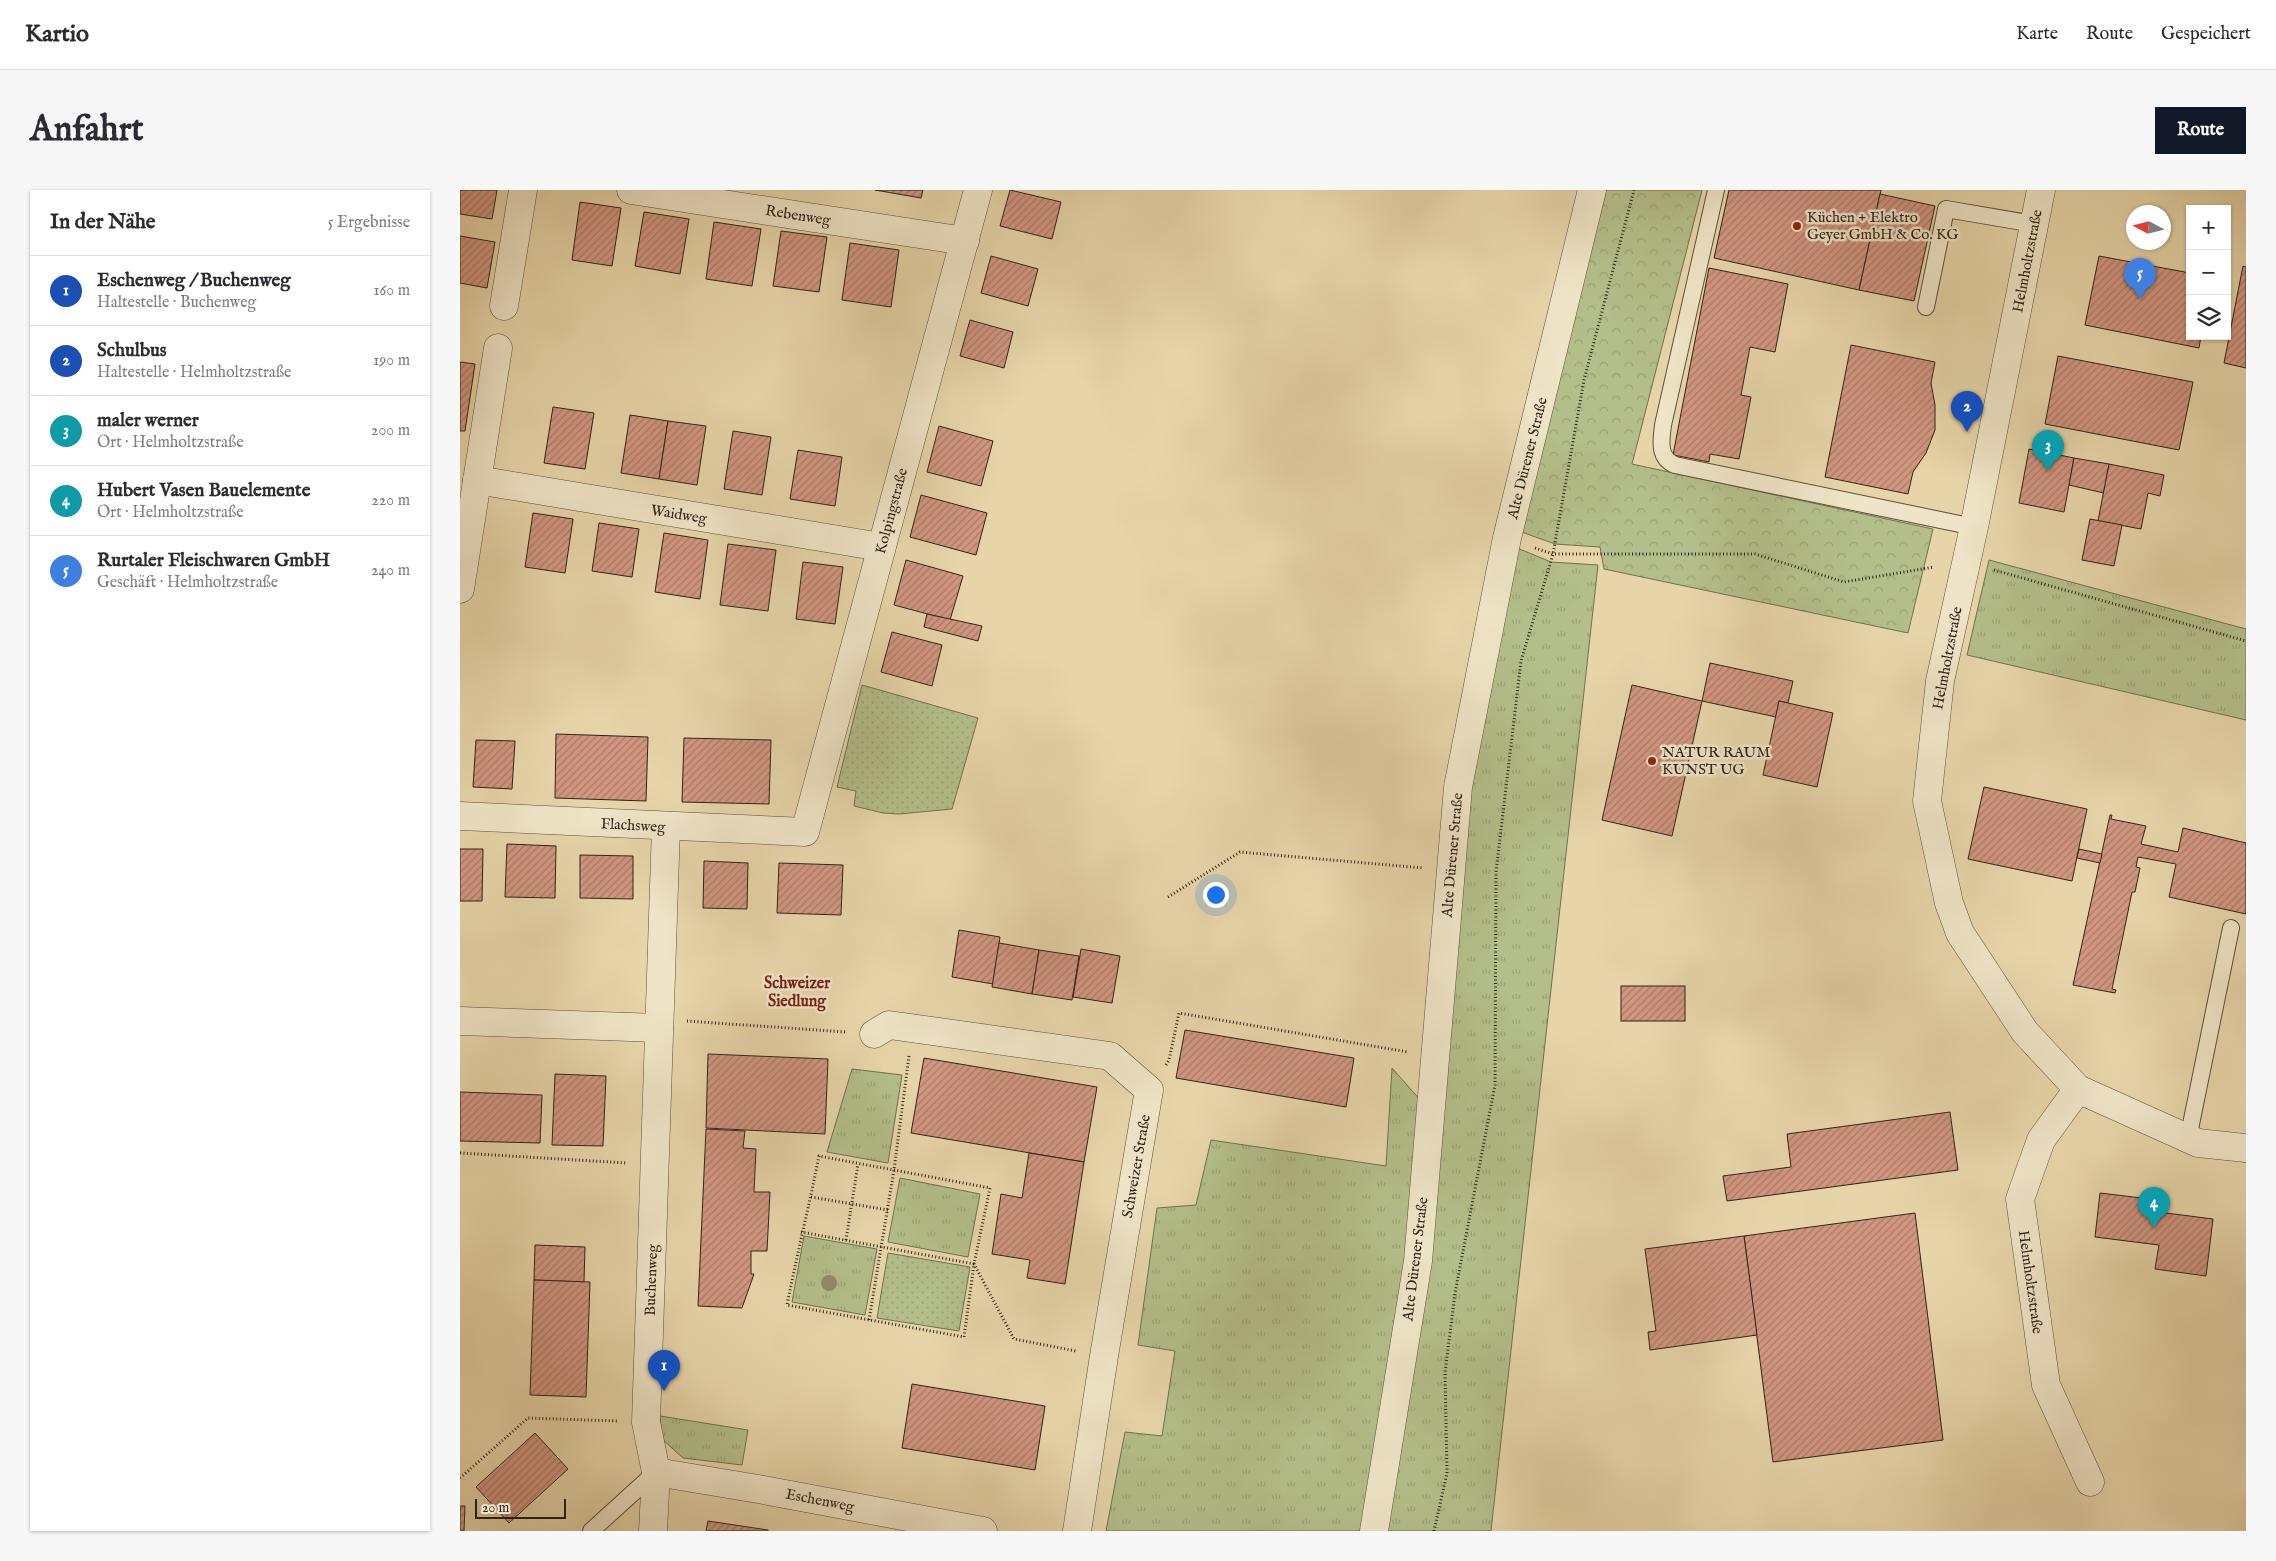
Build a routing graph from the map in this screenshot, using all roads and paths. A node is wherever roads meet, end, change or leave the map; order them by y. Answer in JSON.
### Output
{"nodes":[{"id":1,"x":523,"y":190,"type":"edge"},
{"id":2,"x":630,"y":190,"type":"edge"},
{"id":3,"x":978,"y":190,"type":"edge"},
{"id":4,"x":1592,"y":190,"type":"edge"},
{"id":5,"x":1634,"y":190,"type":"edge"},
{"id":6,"x":1716,"y":190,"type":"edge"},
{"id":7,"x":2041,"y":190,"type":"edge"},
{"id":8,"x":2034,"y":224,"type":"junction"},
{"id":9,"x":965,"y":241,"type":"junction"},
{"id":10,"x":504,"y":306,"type":"dead end"},
{"id":11,"x":1926,"y":307,"type":"dead end"},
{"id":12,"x":498,"y":348,"type":"dead end"},
{"id":13,"x":477,"y":480,"type":"junction"},
{"id":14,"x":1974,"y":527,"type":"junction"},
{"id":15,"x":1507,"y":538,"type":"junction"},
{"id":16,"x":881,"y":547,"type":"junction"},
{"id":17,"x":1553,"y":554,"type":"junction"},
{"id":18,"x":1966,"y":562,"type":"junction"},
{"id":19,"x":460,"y":589,"type":"edge"},
{"id":20,"x":2246,"y":642,"type":"edge"},
{"id":21,"x":460,"y":816,"type":"edge"},
{"id":22,"x":666,"y":827,"type":"junction"},
{"id":23,"x":805,"y":832,"type":"joint"},
{"id":24,"x":1451,"y":871,"type":"junction"},
{"id":25,"x":1168,"y":897,"type":"dead end"},
{"id":26,"x":2231,"y":928,"type":"dead end"},
{"id":27,"x":460,"y":1021,"type":"edge"},
{"id":28,"x":659,"y":1023,"type":"junction"},
{"id":29,"x":913,"y":1028,"type":"junction"},
{"id":30,"x":874,"y":1034,"type":"joint"},
{"id":31,"x":1435,"y":1056,"type":"junction"},
{"id":32,"x":2078,"y":1089,"type":"junction"},
{"id":33,"x":1149,"y":1090,"type":"junction"},
{"id":34,"x":2188,"y":1139,"type":"junction"},
{"id":35,"x":2246,"y":1148,"type":"edge"},
{"id":36,"x":460,"y":1154,"type":"edge"},
{"id":37,"x":858,"y":1164,"type":"junction"},
{"id":38,"x":654,"y":1165,"type":"junction"},
{"id":39,"x":894,"y":1170,"type":"junction"},
{"id":40,"x":811,"y":1197,"type":"junction"},
{"id":41,"x":852,"y":1204,"type":"junction"},
{"id":42,"x":888,"y":1210,"type":"junction"},
{"id":43,"x":801,"y":1232,"type":"junction"},
{"id":44,"x":846,"y":1240,"type":"junction"},
{"id":45,"x":881,"y":1246,"type":"junction"},
{"id":46,"x":974,"y":1264,"type":"junction"},
{"id":47,"x":869,"y":1320,"type":"junction"},
{"id":48,"x":1104,"y":1356,"type":"junction"},
{"id":49,"x":646,"y":1422,"type":"junction"},
{"id":50,"x":656,"y":1472,"type":"junction"},
{"id":51,"x":460,"y":1478,"type":"edge"},
{"id":52,"x":2090,"y":1482,"type":"dead end"},
{"id":53,"x":591,"y":1531,"type":"edge"},
{"id":54,"x":653,"y":1531,"type":"edge"},
{"id":55,"x":983,"y":1531,"type":"edge"},
{"id":56,"x":1077,"y":1531,"type":"edge"},
{"id":57,"x":1374,"y":1531,"type":"edge"},
{"id":58,"x":1434,"y":1531,"type":"edge"}],
"edges":[{"from":1,"to":10,"type":"street"},
{"from":2,"to":9,"type":"street","name":"Rebenweg"},
{"from":3,"to":9,"type":"street","name":"Kolpingstraße"},
{"from":4,"to":15,"type":"street","name":"Alte Dürener Straße"},
{"from":5,"to":17,"type":"path"},
{"from":6,"to":14,"type":"lane"},
{"from":7,"to":8,"type":"street","name":"Helmholtzstraße"},
{"from":8,"to":11,"type":"lane"},
{"from":8,"to":14,"type":"street","name":"Helmholtzstraße"},
{"from":9,"to":16,"type":"street","name":"Kolpingstraße"},
{"from":12,"to":13,"type":"street"},
{"from":13,"to":16,"type":"street","name":"Waidweg"},
{"from":13,"to":19,"type":"street"},
{"from":14,"to":18,"type":"street","name":"Helmholtzstraße"},
{"from":15,"to":17,"type":"path"},
{"from":15,"to":24,"type":"street","name":"Alte Dürener Straße"},
{"from":16,"to":23,"type":"street","name":"Kolpingstraße"},
{"from":17,"to":18,"type":"path"},
{"from":17,"to":58,"type":"path"},
{"from":18,"to":20,"type":"path"},
{"from":18,"to":32,"type":"street","name":"Helmholtzstraße"},
{"from":21,"to":22,"type":"street","name":"Flachsweg"},
{"from":22,"to":23,"type":"street","name":"Flachsweg"},
{"from":22,"to":28,"type":"street","name":"Buchenweg"},
{"from":24,"to":25,"type":"path"},
{"from":24,"to":31,"type":"street","name":"Alte Dürener Straße"},
{"from":26,"to":34,"type":"lane"},
{"from":27,"to":28,"type":"street"},
{"from":28,"to":30,"type":"path"},
{"from":28,"to":38,"type":"street","name":"Buchenweg"},
{"from":29,"to":30,"type":"street"},
{"from":29,"to":33,"type":"street"},
{"from":29,"to":39,"type":"path"},
{"from":31,"to":33,"type":"path"},
{"from":31,"to":57,"type":"street","name":"Alte Dürener Straße"},
{"from":32,"to":34,"type":"street","name":"Helmholtzstraße"},
{"from":32,"to":52,"type":"street","name":"Helmholtzstraße"},
{"from":33,"to":48,"type":"street","name":"Schweizer Straße"},
{"from":34,"to":35,"type":"street","name":"Helmholtzstraße"},
{"from":36,"to":38,"type":"path"},
{"from":37,"to":39,"type":"path"},
{"from":37,"to":40,"type":"path"},
{"from":37,"to":41,"type":"path"},
{"from":38,"to":49,"type":"street","name":"Buchenweg"},
{"from":39,"to":42,"type":"path"},
{"from":39,"to":46,"type":"path"},
{"from":40,"to":41,"type":"path"},
{"from":40,"to":43,"type":"path"},
{"from":41,"to":42,"type":"path"},
{"from":41,"to":44,"type":"path"},
{"from":42,"to":45,"type":"path"},
{"from":43,"to":44,"type":"path"},
{"from":43,"to":47,"type":"path"},
{"from":44,"to":45,"type":"path"},
{"from":45,"to":46,"type":"path"},
{"from":45,"to":47,"type":"path"},
{"from":46,"to":47,"type":"path"},
{"from":46,"to":48,"type":"path"},
{"from":48,"to":56,"type":"street","name":"Schweizer Straße"},
{"from":49,"to":50,"type":"street","name":"Buchenweg"},
{"from":49,"to":51,"type":"path"},
{"from":50,"to":53,"type":"lane"},
{"from":50,"to":54,"type":"street","name":"Buchenweg"},
{"from":50,"to":55,"type":"street","name":"Eschenweg"}]}
